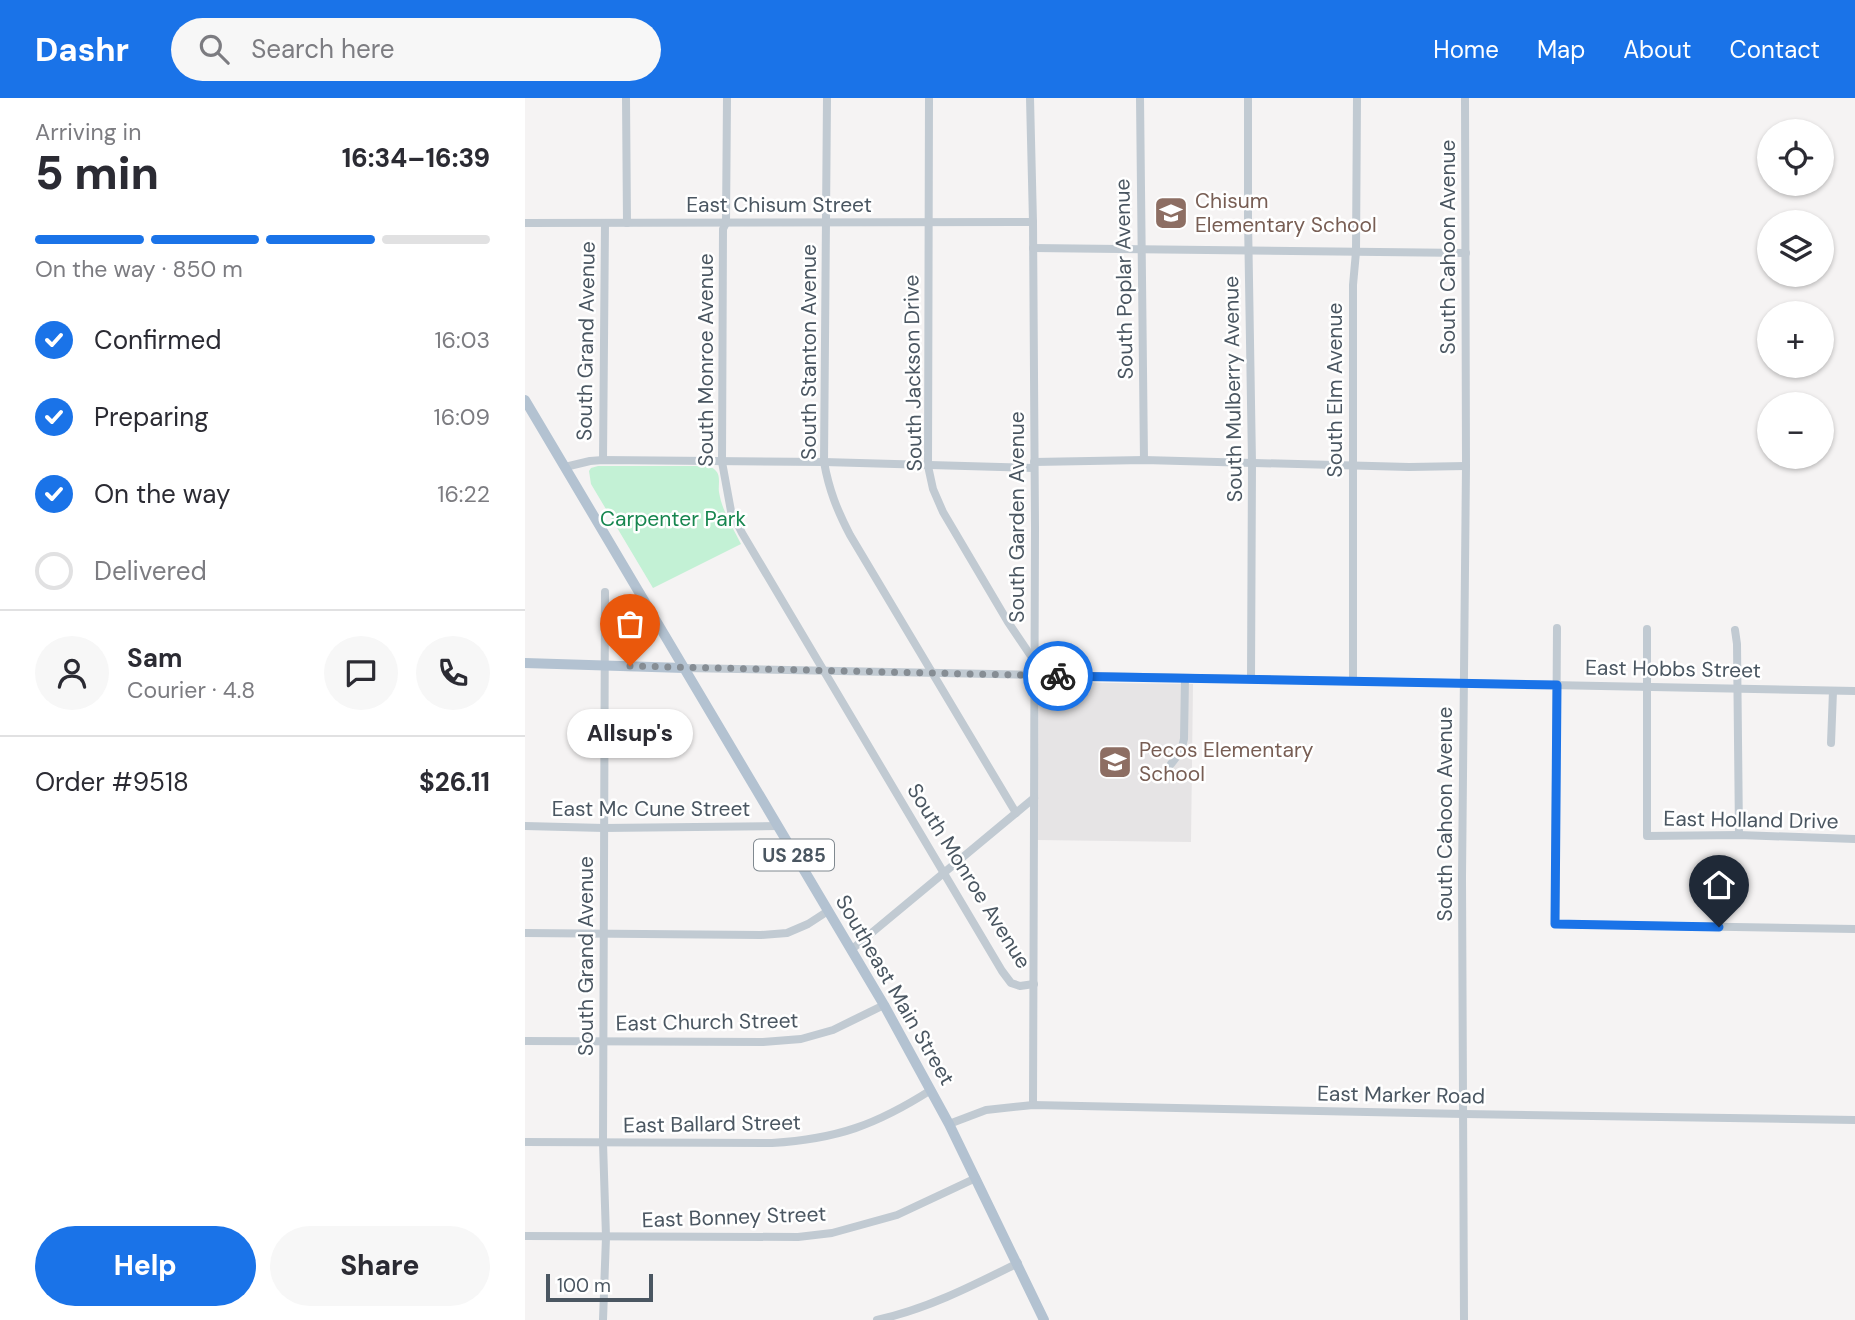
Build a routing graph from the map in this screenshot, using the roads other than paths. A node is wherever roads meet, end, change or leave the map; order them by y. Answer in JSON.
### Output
{"nodes":[{"id":1,"x":626,"y":98,"type":"edge"},
{"id":2,"x":727,"y":98,"type":"edge"},
{"id":3,"x":827,"y":98,"type":"edge"},
{"id":4,"x":929,"y":98,"type":"edge"},
{"id":5,"x":1030,"y":98,"type":"edge"},
{"id":6,"x":1140,"y":98,"type":"edge"},
{"id":7,"x":1248,"y":98,"type":"edge"},
{"id":8,"x":1357,"y":98,"type":"edge"},
{"id":9,"x":1465,"y":98,"type":"edge"},
{"id":10,"x":605,"y":222,"type":"junction"},
{"id":11,"x":627,"y":222,"type":"junction"},
{"id":12,"x":726,"y":222,"type":"junction"},
{"id":13,"x":929,"y":222,"type":"junction"},
{"id":14,"x":1033,"y":222,"type":"junction"},
{"id":15,"x":525,"y":223,"type":"edge"},
{"id":16,"x":827,"y":223,"type":"junction"},
{"id":17,"x":1033,"y":248,"type":"junction"},
{"id":18,"x":1141,"y":249,"type":"junction"},
{"id":19,"x":1249,"y":251,"type":"junction"},
{"id":20,"x":1356,"y":252,"type":"junction"},
{"id":21,"x":1466,"y":253,"type":"junction"},
{"id":22,"x":525,"y":400,"type":"edge"},
{"id":23,"x":603,"y":460,"type":"junction"},
{"id":24,"x":1144,"y":460,"type":"junction"},
{"id":25,"x":722,"y":462,"type":"junction"},
{"id":26,"x":824,"y":462,"type":"junction"},
{"id":27,"x":1252,"y":463,"type":"junction"},
{"id":28,"x":1034,"y":465,"type":"junction"},
{"id":29,"x":928,"y":466,"type":"junction"},
{"id":30,"x":1353,"y":466,"type":"junction"},
{"id":31,"x":1466,"y":466,"type":"junction"},
{"id":32,"x":565,"y":467,"type":"junction"},
{"id":33,"x":604,"y":592,"type":"dead end"},
{"id":34,"x":1557,"y":628,"type":"dead end"},
{"id":35,"x":1647,"y":629,"type":"dead end"},
{"id":36,"x":1735,"y":630,"type":"dead end"},
{"id":37,"x":1035,"y":662,"type":"junction"},
{"id":38,"x":525,"y":663,"type":"edge"},
{"id":39,"x":603,"y":665,"type":"junction"},
{"id":40,"x":684,"y":668,"type":"junction"},
{"id":41,"x":824,"y":671,"type":"junction"},
{"id":42,"x":933,"y":674,"type":"junction"},
{"id":43,"x":1034,"y":676,"type":"junction"},
{"id":44,"x":1185,"y":678,"type":"junction"},
{"id":45,"x":1251,"y":679,"type":"junction"},
{"id":46,"x":1353,"y":681,"type":"junction"},
{"id":47,"x":1464,"y":684,"type":"junction"},
{"id":48,"x":1557,"y":685,"type":"junction"},
{"id":49,"x":1647,"y":687,"type":"junction"},
{"id":50,"x":1737,"y":689,"type":"junction"},
{"id":51,"x":1833,"y":691,"type":"junction"},
{"id":52,"x":1855,"y":691,"type":"edge"},
{"id":53,"x":1831,"y":743,"type":"dead end"},
{"id":54,"x":1171,"y":764,"type":"dead end"},
{"id":55,"x":1034,"y":799,"type":"junction"},
{"id":56,"x":1014,"y":810,"type":"junction"},
{"id":57,"x":525,"y":826,"type":"edge"},
{"id":58,"x":778,"y":827,"type":"junction"},
{"id":59,"x":604,"y":828,"type":"junction"},
{"id":60,"x":1739,"y":835,"type":"junction"},
{"id":61,"x":1855,"y":839,"type":"edge"},
{"id":62,"x":944,"y":873,"type":"junction"},
{"id":63,"x":828,"y":911,"type":"junction"},
{"id":64,"x":1855,"y":929,"type":"edge"},
{"id":65,"x":525,"y":933,"type":"edge"},
{"id":66,"x":604,"y":934,"type":"junction"},
{"id":67,"x":851,"y":950,"type":"junction"},
{"id":68,"x":1034,"y":984,"type":"junction"},
{"id":69,"x":884,"y":1005,"type":"junction"},
{"id":70,"x":525,"y":1041,"type":"edge"},
{"id":71,"x":604,"y":1042,"type":"junction"},
{"id":72,"x":931,"y":1090,"type":"junction"},
{"id":73,"x":1033,"y":1105,"type":"junction"},
{"id":74,"x":1464,"y":1114,"type":"junction"},
{"id":75,"x":1855,"y":1120,"type":"edge"},
{"id":76,"x":950,"y":1124,"type":"junction"},
{"id":77,"x":525,"y":1142,"type":"edge"},
{"id":78,"x":603,"y":1143,"type":"junction"},
{"id":79,"x":976,"y":1178,"type":"junction"},
{"id":80,"x":525,"y":1236,"type":"edge"},
{"id":81,"x":606,"y":1237,"type":"junction"},
{"id":82,"x":1018,"y":1263,"type":"junction"},
{"id":83,"x":603,"y":1320,"type":"edge"},
{"id":84,"x":877,"y":1320,"type":"edge"},
{"id":85,"x":1044,"y":1320,"type":"edge"},
{"id":86,"x":1464,"y":1320,"type":"edge"}],
"edges":[{"from":1,"to":11,"type":"street"},
{"from":2,"to":12,"type":"street","name":"South Monroe Avenue"},
{"from":3,"to":16,"type":"street","name":"South Stanton Avenue"},
{"from":4,"to":13,"type":"street","name":"South Jackson Drive"},
{"from":5,"to":14,"type":"street","name":"South Garden Avenue"},
{"from":6,"to":18,"type":"street","name":"South Poplar Avenue"},
{"from":7,"to":19,"type":"street","name":"South Mulberry Avenue"},
{"from":8,"to":20,"type":"street","name":"South Elm Avenue"},
{"from":9,"to":21,"type":"street","name":"South Cahoon Avenue"},
{"from":10,"to":11,"type":"street","name":"East Chisum Street"},
{"from":10,"to":15,"type":"street","name":"East Chisum Street"},
{"from":10,"to":23,"type":"street","name":"South Grand Avenue"},
{"from":11,"to":12,"type":"street","name":"East Chisum Street"},
{"from":12,"to":16,"type":"street","name":"East Chisum Street"},
{"from":12,"to":25,"type":"street","name":"South Monroe Avenue"},
{"from":13,"to":14,"type":"street","name":"East Chisum Street"},
{"from":13,"to":16,"type":"street","name":"East Chisum Street"},
{"from":13,"to":29,"type":"street","name":"South Jackson Drive"},
{"from":14,"to":17,"type":"street","name":"South Garden Avenue"},
{"from":16,"to":26,"type":"street","name":"South Stanton Avenue"},
{"from":17,"to":18,"type":"street"},
{"from":17,"to":28,"type":"street","name":"South Garden Avenue"},
{"from":18,"to":19,"type":"street"},
{"from":18,"to":24,"type":"street","name":"South Poplar Avenue"},
{"from":19,"to":20,"type":"street"},
{"from":19,"to":27,"type":"street","name":"South Mulberry Avenue"},
{"from":20,"to":21,"type":"street"},
{"from":20,"to":30,"type":"street","name":"South Elm Avenue"},
{"from":21,"to":31,"type":"street","name":"South Cahoon Avenue"},
{"from":22,"to":32,"type":"main road","name":"Southeast Main Street","number":"US 285"},
{"from":23,"to":25,"type":"street"},
{"from":23,"to":32,"type":"street"},
{"from":24,"to":27,"type":"street"},
{"from":24,"to":28,"type":"street"},
{"from":25,"to":26,"type":"street"},
{"from":25,"to":41,"type":"street","name":"South Monroe Avenue"},
{"from":26,"to":29,"type":"street"},
{"from":26,"to":42,"type":"street","name":"South Stanton Avenue"},
{"from":27,"to":30,"type":"street"},
{"from":27,"to":45,"type":"street","name":"South Mulberry Avenue"},
{"from":28,"to":29,"type":"street"},
{"from":28,"to":37,"type":"street","name":"South Garden Avenue"},
{"from":29,"to":37,"type":"street","name":"South Jackson Drive"},
{"from":30,"to":31,"type":"street"},
{"from":30,"to":46,"type":"street","name":"South Elm Avenue"},
{"from":31,"to":47,"type":"street","name":"South Cahoon Avenue"},
{"from":32,"to":40,"type":"main road","name":"Southeast Main Street","number":"US 285"},
{"from":33,"to":39,"type":"street","name":"South Grand Avenue"},
{"from":34,"to":48,"type":"street"},
{"from":35,"to":49,"type":"street"},
{"from":36,"to":50,"type":"street"},
{"from":37,"to":43,"type":"street","name":"South Garden Avenue"},
{"from":38,"to":39,"type":"main road","name":"East Hobbs Street"},
{"from":39,"to":40,"type":"main road","name":"East Hobbs Street"},
{"from":39,"to":59,"type":"street","name":"South Grand Avenue"},
{"from":40,"to":41,"type":"street","name":"East Hobbs Street"},
{"from":40,"to":58,"type":"main road","name":"Southeast Main Street","number":"US 285"},
{"from":41,"to":42,"type":"street","name":"East Hobbs Street"},
{"from":41,"to":62,"type":"street","name":"South Monroe Avenue"},
{"from":42,"to":43,"type":"street","name":"East Hobbs Street"},
{"from":42,"to":56,"type":"street","name":"South Stanton Avenue"},
{"from":43,"to":44,"type":"street","name":"East Hobbs Street"},
{"from":43,"to":55,"type":"street","name":"South Garden Avenue"},
{"from":44,"to":45,"type":"street","name":"East Hobbs Street"},
{"from":44,"to":54,"type":"street"},
{"from":45,"to":46,"type":"street","name":"East Hobbs Street"},
{"from":46,"to":47,"type":"street","name":"East Hobbs Street"},
{"from":47,"to":48,"type":"street","name":"East Hobbs Street"},
{"from":47,"to":74,"type":"street","name":"South Cahoon Avenue"},
{"from":48,"to":49,"type":"street","name":"East Hobbs Street"},
{"from":48,"to":64,"type":"street"},
{"from":49,"to":50,"type":"street","name":"East Hobbs Street"},
{"from":49,"to":60,"type":"street","name":"East Holland Drive"},
{"from":50,"to":51,"type":"street","name":"East Hobbs Street"},
{"from":50,"to":60,"type":"street"},
{"from":51,"to":52,"type":"street","name":"East Hobbs Street"},
{"from":51,"to":53,"type":"street"},
{"from":55,"to":56,"type":"street"},
{"from":55,"to":68,"type":"street","name":"South Garden Avenue"},
{"from":56,"to":62,"type":"street"},
{"from":57,"to":59,"type":"street","name":"East Mc Cune Street"},
{"from":58,"to":59,"type":"street","name":"East Mc Cune Street"},
{"from":58,"to":63,"type":"main road","name":"Southeast Main Street","number":"US 285"},
{"from":59,"to":66,"type":"street","name":"South Grand Avenue"},
{"from":60,"to":61,"type":"street","name":"East Holland Drive"},
{"from":62,"to":67,"type":"street"},
{"from":62,"to":68,"type":"street","name":"South Monroe Avenue"},
{"from":63,"to":66,"type":"street"},
{"from":63,"to":67,"type":"main road","name":"Southeast Main Street","number":"US 285"},
{"from":65,"to":66,"type":"street"},
{"from":66,"to":71,"type":"street","name":"South Grand Avenue"},
{"from":67,"to":69,"type":"main road","name":"Southeast Main Street","number":"US 285"},
{"from":68,"to":73,"type":"street","name":"South Garden Avenue"},
{"from":69,"to":71,"type":"street","name":"East Church Street"},
{"from":69,"to":72,"type":"main road","name":"Southeast Main Street","number":"US 285"},
{"from":70,"to":71,"type":"street","name":"East Church Street"},
{"from":71,"to":78,"type":"street","name":"South Grand Avenue"},
{"from":72,"to":76,"type":"main road","name":"Southeast Main Street","number":"US 285"},
{"from":72,"to":78,"type":"street","name":"East Ballard Street"},
{"from":73,"to":74,"type":"street","name":"East Marker Road"},
{"from":73,"to":76,"type":"street","name":"East Marker Road"},
{"from":74,"to":75,"type":"street","name":"East Marker Road"},
{"from":74,"to":86,"type":"street","name":"South Cahoon Avenue"},
{"from":76,"to":79,"type":"main road","name":"Southeast Main Street","number":"US 285"},
{"from":77,"to":78,"type":"street","name":"East Ballard Street"},
{"from":78,"to":81,"type":"street","name":"South Grand Avenue"},
{"from":79,"to":81,"type":"street","name":"East Bonney Street"},
{"from":79,"to":82,"type":"main road","name":"Southeast Main Street","number":"US 285"},
{"from":80,"to":81,"type":"street","name":"East Bonney Street"},
{"from":81,"to":83,"type":"street","name":"South Grand Avenue"},
{"from":82,"to":84,"type":"street"},
{"from":82,"to":85,"type":"main road","name":"Southeast Main Street","number":"US 285"}]}
